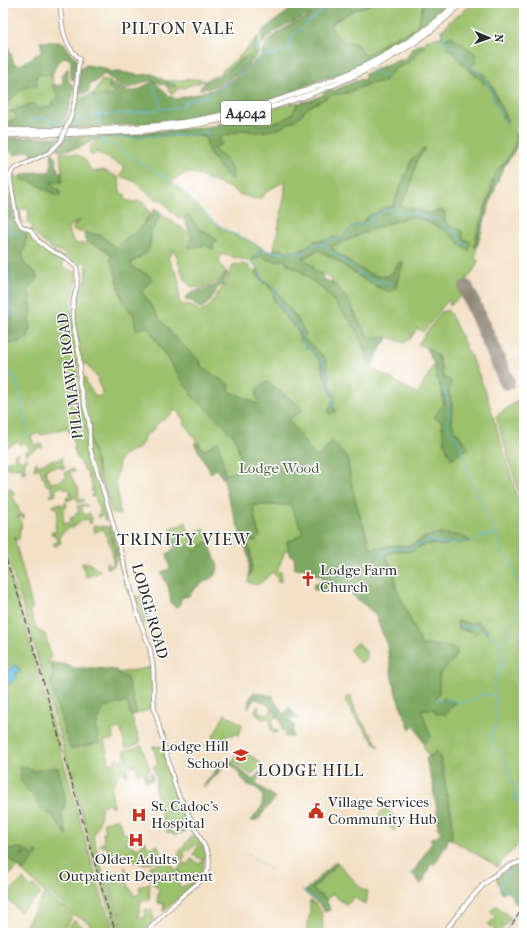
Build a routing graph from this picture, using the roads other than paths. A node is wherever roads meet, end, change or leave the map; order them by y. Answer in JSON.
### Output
{"nodes":[{"id":1,"x":60,"y":3,"type":"edge"},
{"id":2,"x":456,"y":3,"type":"edge"},
{"id":3,"x":462,"y":3,"type":"edge"},
{"id":4,"x":3,"y":130,"type":"edge"},
{"id":5,"x":3,"y":135,"type":"edge"},
{"id":6,"x":113,"y":524,"type":"joint"},
{"id":7,"x":524,"y":861,"type":"edge"},
{"id":8,"x":146,"y":933,"type":"edge"},
{"id":9,"x":443,"y":933,"type":"edge"}],
"edges":[{"from":1,"to":6,"type":"street","name":"PILLMAWR ROAD","bridge":true},
{"from":2,"to":4,"type":"highway","number":"A4042"},
{"from":3,"to":5,"type":"highway","number":"A4042"},
{"from":6,"to":8,"type":"street","name":"LODGE ROAD"},
{"from":7,"to":9,"type":"main road"}]}
